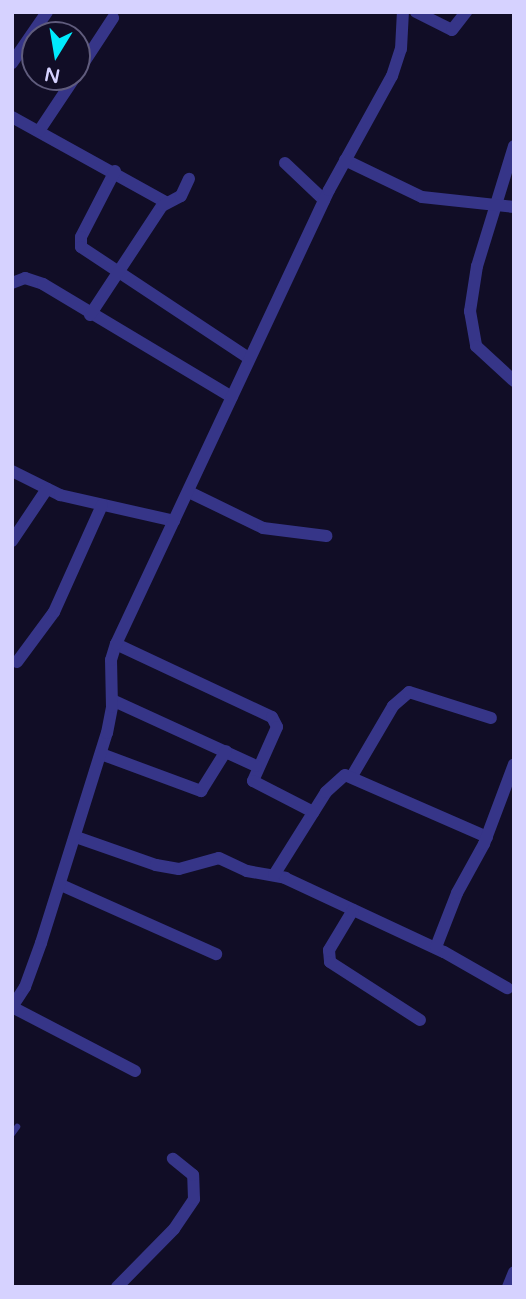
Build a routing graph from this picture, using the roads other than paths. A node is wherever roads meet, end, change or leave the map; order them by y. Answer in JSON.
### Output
{"nodes":[{"id":1,"x":47,"y":12,"type":"edge"},
{"id":2,"x":403,"y":12,"type":"edge"},
{"id":3,"x":416,"y":12,"type":"edge"},
{"id":4,"x":466,"y":12,"type":"edge"},
{"id":5,"x":113,"y":18,"type":"dead end"},
{"id":6,"x":91,"y":52,"type":"edge"},
{"id":7,"x":12,"y":63,"type":"edge"},
{"id":8,"x":65,"y":91,"type":"edge"},
{"id":9,"x":12,"y":117,"type":"edge"},
{"id":10,"x":39,"y":131,"type":"junction"},
{"id":11,"x":514,"y":146,"type":"edge"},
{"id":12,"x":345,"y":160,"type":"junction"},
{"id":13,"x":285,"y":163,"type":"dead end"},
{"id":14,"x":115,"y":172,"type":"junction"},
{"id":15,"x":189,"y":179,"type":"dead end"},
{"id":16,"x":324,"y":200,"type":"junction"},
{"id":17,"x":167,"y":202,"type":"junction"},
{"id":18,"x":499,"y":203,"type":"junction"},
{"id":19,"x":514,"y":207,"type":"edge"},
{"id":20,"x":119,"y":275,"type":"junction"},
{"id":21,"x":12,"y":283,"type":"edge"},
{"id":22,"x":90,"y":315,"type":"junction"},
{"id":23,"x":249,"y":358,"type":"junction"},
{"id":24,"x":514,"y":381,"type":"edge"},
{"id":25,"x":232,"y":397,"type":"junction"},
{"id":26,"x":12,"y":471,"type":"edge"},
{"id":27,"x":47,"y":489,"type":"junction"},
{"id":28,"x":191,"y":493,"type":"junction"},
{"id":29,"x":102,"y":505,"type":"junction"},
{"id":30,"x":174,"y":521,"type":"junction"},
{"id":31,"x":326,"y":536,"type":"dead end"},
{"id":32,"x":12,"y":541,"type":"edge"},
{"id":33,"x":116,"y":645,"type":"junction"},
{"id":34,"x":17,"y":662,"type":"dead end"},
{"id":35,"x":112,"y":700,"type":"junction"},
{"id":36,"x":491,"y":718,"type":"dead end"},
{"id":37,"x":226,"y":751,"type":"junction"},
{"id":38,"x":101,"y":754,"type":"junction"},
{"id":39,"x":514,"y":764,"type":"edge"},
{"id":40,"x":256,"y":766,"type":"junction"},
{"id":41,"x":352,"y":776,"type":"junction"},
{"id":42,"x":313,"y":813,"type":"junction"},
{"id":43,"x":76,"y":836,"type":"junction"},
{"id":44,"x":487,"y":837,"type":"junction"},
{"id":45,"x":274,"y":875,"type":"junction"},
{"id":46,"x":61,"y":885,"type":"junction"},
{"id":47,"x":352,"y":910,"type":"junction"},
{"id":48,"x":436,"y":947,"type":"junction"},
{"id":49,"x":216,"y":954,"type":"dead end"},
{"id":50,"x":507,"y":988,"type":"dead end"},
{"id":51,"x":420,"y":1020,"type":"dead end"},
{"id":52,"x":135,"y":1071,"type":"dead end"},
{"id":53,"x":17,"y":1127,"type":"dead end"},
{"id":54,"x":12,"y":1134,"type":"edge"},
{"id":55,"x":173,"y":1158,"type":"dead end"},
{"id":56,"x":514,"y":1272,"type":"edge"},
{"id":57,"x":117,"y":1287,"type":"edge"},
{"id":58,"x":508,"y":1287,"type":"edge"}],
"edges":[{"from":1,"to":7,"type":"street"},
{"from":2,"to":12,"type":"street"},
{"from":3,"to":4,"type":"street"},
{"from":5,"to":6,"type":"street"},
{"from":8,"to":10,"type":"street"},
{"from":9,"to":10,"type":"street"},
{"from":10,"to":14,"type":"street"},
{"from":11,"to":18,"type":"street"},
{"from":12,"to":16,"type":"street"},
{"from":12,"to":18,"type":"street"},
{"from":13,"to":16,"type":"street"},
{"from":14,"to":17,"type":"street"},
{"from":14,"to":20,"type":"street"},
{"from":15,"to":17,"type":"street"},
{"from":16,"to":23,"type":"street"},
{"from":17,"to":20,"type":"street"},
{"from":18,"to":19,"type":"street"},
{"from":18,"to":24,"type":"street"},
{"from":20,"to":22,"type":"street"},
{"from":20,"to":23,"type":"street"},
{"from":21,"to":22,"type":"street"},
{"from":22,"to":25,"type":"street"},
{"from":23,"to":25,"type":"street"},
{"from":25,"to":28,"type":"street"},
{"from":26,"to":27,"type":"street"},
{"from":27,"to":29,"type":"street"},
{"from":27,"to":32,"type":"street"},
{"from":28,"to":30,"type":"street"},
{"from":28,"to":31,"type":"street"},
{"from":29,"to":30,"type":"street"},
{"from":29,"to":34,"type":"street"},
{"from":30,"to":33,"type":"street"},
{"from":33,"to":35,"type":"street"},
{"from":33,"to":40,"type":"street"},
{"from":35,"to":37,"type":"street"},
{"from":35,"to":38,"type":"street"},
{"from":36,"to":41,"type":"street"},
{"from":37,"to":38,"type":"street"},
{"from":37,"to":40,"type":"street"},
{"from":38,"to":43,"type":"street"},
{"from":39,"to":44,"type":"street"},
{"from":40,"to":42,"type":"street"},
{"from":41,"to":42,"type":"street"},
{"from":41,"to":44,"type":"street"},
{"from":42,"to":45,"type":"street"},
{"from":43,"to":45,"type":"street"},
{"from":43,"to":46,"type":"street"},
{"from":44,"to":48,"type":"street"},
{"from":45,"to":47,"type":"street"},
{"from":46,"to":49,"type":"street"},
{"from":46,"to":52,"type":"street"},
{"from":47,"to":48,"type":"street"},
{"from":47,"to":51,"type":"street"},
{"from":48,"to":50,"type":"street"},
{"from":53,"to":54,"type":"lane"},
{"from":55,"to":57,"type":"street"},
{"from":56,"to":58,"type":"street"}]}
